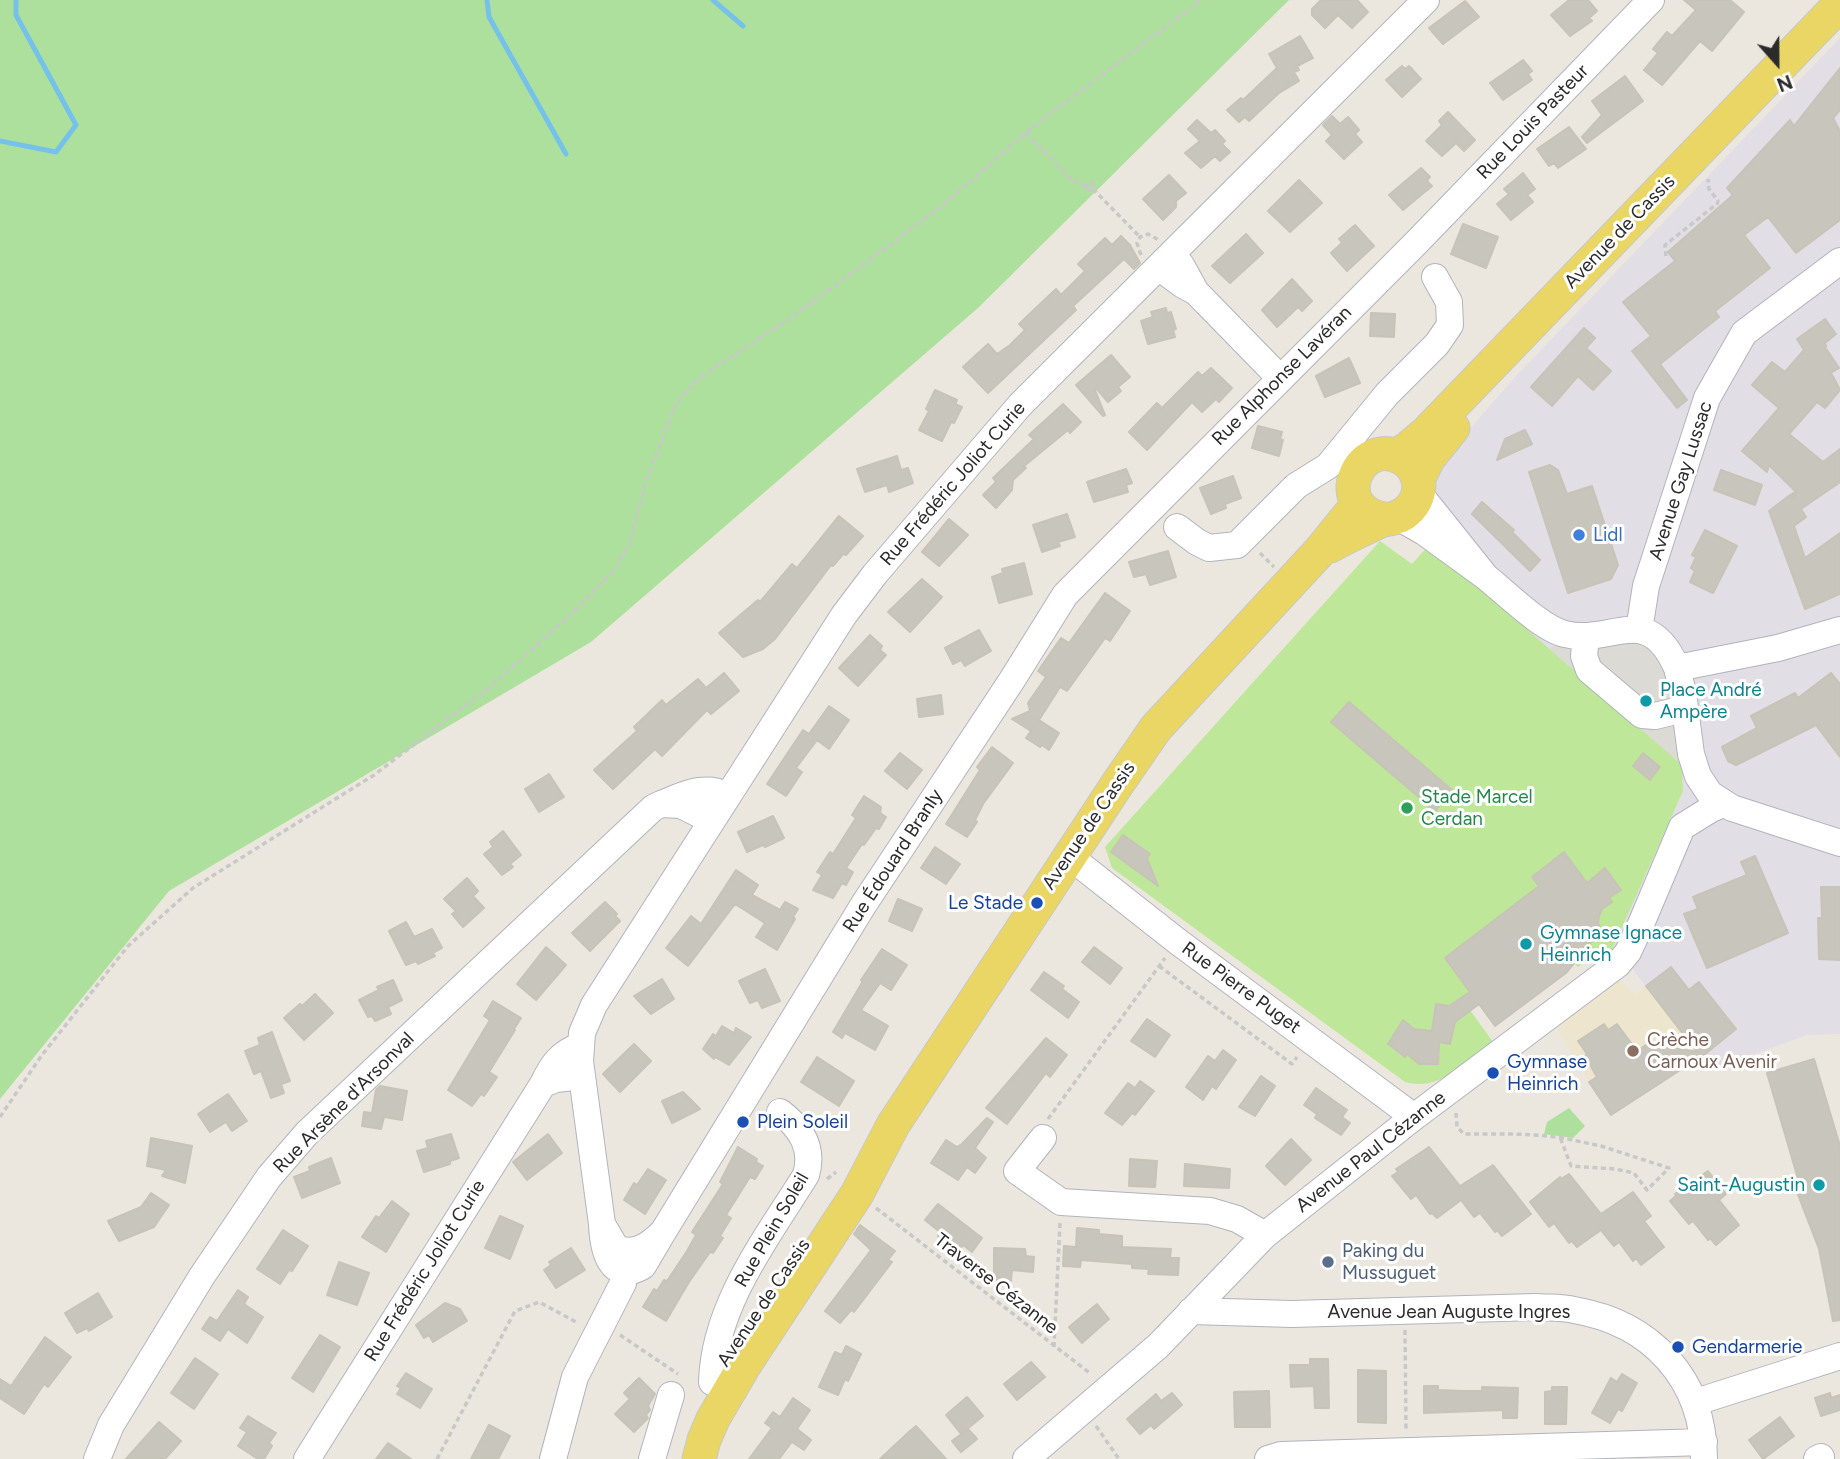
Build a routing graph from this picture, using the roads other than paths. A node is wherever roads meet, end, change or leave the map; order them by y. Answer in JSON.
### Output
{"nodes":[{"id":1,"x":1426,"y":0,"type":"edge"},
{"id":2,"x":1651,"y":0,"type":"edge"},
{"id":3,"x":1840,"y":4,"type":"edge"},
{"id":4,"x":1840,"y":26,"type":"edge"},
{"id":5,"x":1409,"y":249,"type":"junction"},
{"id":6,"x":1840,"y":261,"type":"edge"},
{"id":7,"x":1166,"y":262,"type":"junction"},
{"id":8,"x":1279,"y":377,"type":"junction"},
{"id":9,"x":1387,"y":394,"type":"junction"},
{"id":10,"x":1388,"y":448,"type":"junction"},
{"id":11,"x":1376,"y":488,"type":"junction"},
{"id":12,"x":1154,"y":504,"type":"junction"},
{"id":13,"x":1639,"y":630,"type":"junction"},
{"id":14,"x":1840,"y":630,"type":"edge"},
{"id":15,"x":1586,"y":636,"type":"junction"},
{"id":16,"x":1677,"y":668,"type":"junction"},
{"id":17,"x":1684,"y":709,"type":"junction"},
{"id":18,"x":1698,"y":776,"type":"junction"},
{"id":19,"x":727,"y":794,"type":"junction"},
{"id":20,"x":662,"y":804,"type":"junction"},
{"id":21,"x":1723,"y":804,"type":"junction"},
{"id":22,"x":711,"y":820,"type":"junction"},
{"id":23,"x":1682,"y":827,"type":"junction"},
{"id":24,"x":1840,"y":843,"type":"edge"},
{"id":25,"x":1069,"y":856,"type":"junction"},
{"id":26,"x":580,"y":1046,"type":"junction"},
{"id":27,"x":582,"y":1076,"type":"junction"},
{"id":28,"x":543,"y":1084,"type":"junction"},
{"id":29,"x":750,"y":1091,"type":"junction"},
{"id":30,"x":1414,"y":1117,"type":"junction"},
{"id":31,"x":893,"y":1125,"type":"junction"},
{"id":32,"x":1046,"y":1128,"type":"road end"},
{"id":33,"x":1265,"y":1235,"type":"junction"},
{"id":34,"x":628,"y":1261,"type":"junction"},
{"id":35,"x":1191,"y":1311,"type":"junction"},
{"id":36,"x":737,"y":1339,"type":"junction"},
{"id":37,"x":1840,"y":1356,"type":"edge"},
{"id":38,"x":671,"y":1395,"type":"road end"},
{"id":39,"x":1696,"y":1402,"type":"junction"},
{"id":40,"x":1704,"y":1451,"type":"edge"},
{"id":41,"x":97,"y":1459,"type":"edge"},
{"id":42,"x":307,"y":1459,"type":"edge"},
{"id":43,"x":553,"y":1459,"type":"edge"},
{"id":44,"x":652,"y":1459,"type":"edge"},
{"id":45,"x":683,"y":1459,"type":"edge"},
{"id":46,"x":699,"y":1459,"type":"edge"},
{"id":47,"x":1026,"y":1459,"type":"edge"},
{"id":48,"x":1268,"y":1459,"type":"edge"}],
"edges":[{"from":1,"to":7,"type":"street","name":"Rue Frédéric Joliot Curie"},
{"from":2,"to":5,"type":"street","name":"Rue Louis Pasteur"},
{"from":3,"to":10,"type":"main road","name":"Avenue de Cassis"},
{"from":4,"to":11,"type":"main road","name":"Avenue de Cassis"},
{"from":5,"to":8,"type":"street","name":"Rue Alphonse Lavéran"},
{"from":5,"to":9,"type":"street"},
{"from":6,"to":13,"type":"street","name":"Avenue Gay Lussac"},
{"from":7,"to":8,"type":"street"},
{"from":7,"to":19,"type":"street","name":"Rue Frédéric Joliot Curie"},
{"from":8,"to":12,"type":"street","name":"Rue Alphonse Lavéran"},
{"from":9,"to":10,"type":"street"},
{"from":9,"to":11,"type":"street"},
{"from":10,"to":11,"type":"main road","name":"Avenue de Cassis"},
{"from":10,"to":11,"type":"main road"},
{"from":11,"to":12,"type":"street"},
{"from":11,"to":15,"type":"street"},
{"from":11,"to":25,"type":"main road","name":"Avenue de Cassis"},
{"from":12,"to":29,"type":"street","name":"Rue Édouard Branly"},
{"from":13,"to":15,"type":"street"},
{"from":13,"to":16,"type":"street"},
{"from":14,"to":16,"type":"street"},
{"from":15,"to":17,"type":"street"},
{"from":16,"to":17,"type":"street"},
{"from":17,"to":18,"type":"street"},
{"from":18,"to":21,"type":"street"},
{"from":18,"to":23,"type":"street","name":"Avenue Paul Cézanne"},
{"from":19,"to":20,"type":"street","name":"Rue Arsène d'Arsonval"},
{"from":19,"to":22,"type":"street","name":"Rue Frédéric Joliot Curie"},
{"from":20,"to":22,"type":"street"},
{"from":20,"to":41,"type":"street","name":"Rue Arsène d'Arsonval"},
{"from":21,"to":23,"type":"street"},
{"from":21,"to":24,"type":"street"},
{"from":22,"to":26,"type":"street","name":"Rue Frédéric Joliot Curie"},
{"from":23,"to":30,"type":"street","name":"Avenue Paul Cézanne"},
{"from":25,"to":30,"type":"street","name":"Rue Pierre Puget"},
{"from":25,"to":31,"type":"main road","name":"Avenue de Cassis"},
{"from":26,"to":27,"type":"street","name":"Rue Frédéric Joliot Curie"},
{"from":26,"to":28,"type":"street","name":"Rue Frédéric Joliot Curie"},
{"from":27,"to":28,"type":"street"},
{"from":27,"to":34,"type":"street","name":"Rue Frédéric Joliot Curie"},
{"from":28,"to":42,"type":"street","name":"Rue Frédéric Joliot Curie"},
{"from":29,"to":34,"type":"street","name":"Rue Édouard Branly"},
{"from":29,"to":36,"type":"street","name":"Rue Plein Soleil"},
{"from":30,"to":33,"type":"street","name":"Avenue Paul Cézanne"},
{"from":31,"to":36,"type":"main road","name":"Avenue de Cassis"},
{"from":31,"to":36,"type":"main road","name":"Avenue de Cassis"},
{"from":32,"to":33,"type":"street"},
{"from":33,"to":35,"type":"street","name":"Avenue Paul Cézanne"},
{"from":34,"to":43,"type":"street"},
{"from":35,"to":39,"type":"street","name":"Avenue Jean Auguste Ingres"},
{"from":35,"to":47,"type":"street","name":"Avenue Paul Cézanne"},
{"from":36,"to":45,"type":"main road","name":"Avenue de Cassis"},
{"from":36,"to":46,"type":"main road","name":"Avenue de Cassis"},
{"from":37,"to":39,"type":"street"},
{"from":38,"to":44,"type":"street"},
{"from":39,"to":40,"type":"street","name":"Avenue Jean Auguste Ingres"},
{"from":40,"to":48,"type":"street"}]}
